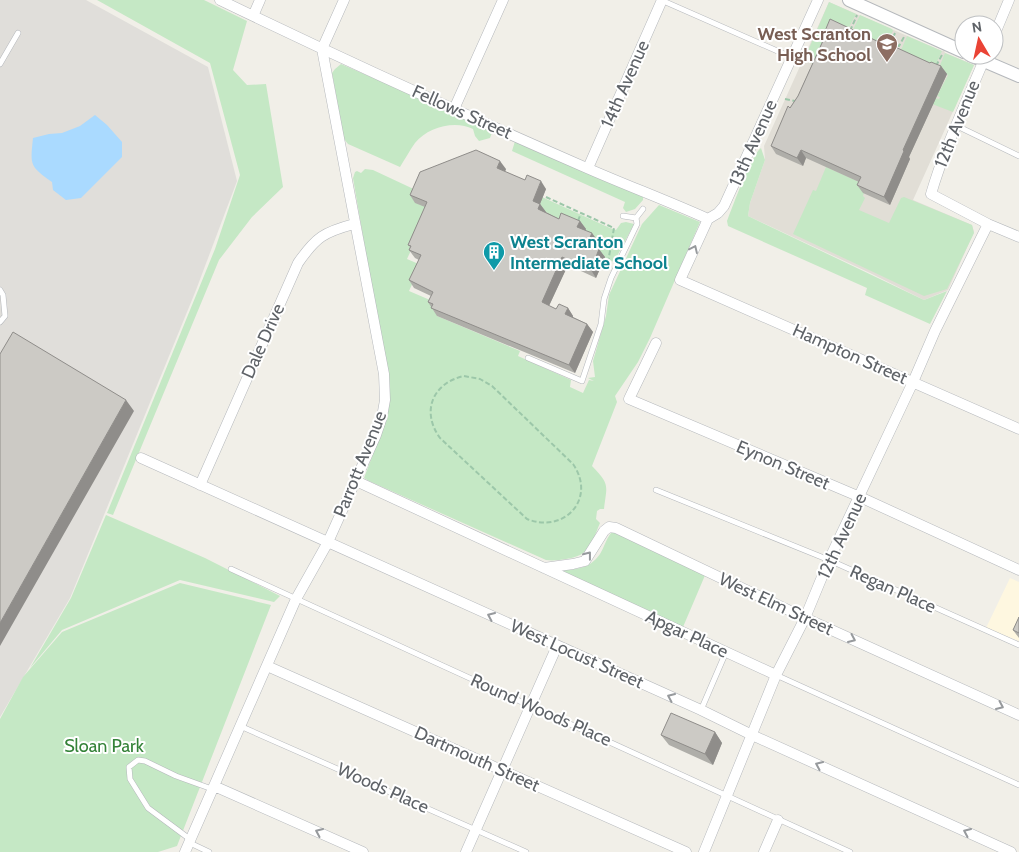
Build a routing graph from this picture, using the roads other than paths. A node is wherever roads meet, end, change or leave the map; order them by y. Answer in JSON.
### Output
{"nodes":[{"id":1,"x":220,"y":0,"type":"edge"},
{"id":2,"x":260,"y":0,"type":"edge"},
{"id":3,"x":344,"y":0,"type":"edge"},
{"id":4,"x":504,"y":0,"type":"edge"},
{"id":5,"x":661,"y":0,"type":"edge"},
{"id":6,"x":818,"y":0,"type":"edge"},
{"id":7,"x":849,"y":0,"type":"edge"},
{"id":8,"x":1009,"y":0,"type":"edge"},
{"id":9,"x":1003,"y":15,"type":"edge"},
{"id":10,"x":253,"y":16,"type":"junction"},
{"id":11,"x":18,"y":33,"type":"dead end"},
{"id":12,"x":954,"y":47,"type":"edge"},
{"id":13,"x":322,"y":49,"type":"junction"},
{"id":14,"x":791,"y":58,"type":"junction"},
{"id":15,"x":0,"y":64,"type":"edge"},
{"id":16,"x":982,"y":65,"type":"edge"},
{"id":17,"x":998,"y":65,"type":"edge"},
{"id":18,"x":1019,"y":76,"type":"edge"},
{"id":19,"x":454,"y":109,"type":"junction"},
{"id":20,"x":955,"y":125,"type":"junction"},
{"id":21,"x":1019,"y":156,"type":"edge"},
{"id":22,"x":588,"y":168,"type":"junction"},
{"id":23,"x":643,"y":209,"type":"dead end"},
{"id":24,"x":623,"y":216,"type":"dead end"},
{"id":25,"x":636,"y":218,"type":"junction"},
{"id":26,"x":708,"y":219,"type":"junction"},
{"id":27,"x":354,"y":224,"type":"junction"},
{"id":28,"x":988,"y":224,"type":"junction"},
{"id":29,"x":1019,"y":237,"type":"edge"},
{"id":30,"x":680,"y":280,"type":"joint"},
{"id":31,"x":0,"y":290,"type":"edge"},
{"id":32,"x":0,"y":322,"type":"edge"},
{"id":33,"x":656,"y":343,"type":"dead end"},
{"id":34,"x":528,"y":358,"type":"dead end"},
{"id":35,"x":913,"y":382,"type":"junction"},
{"id":36,"x":1019,"y":429,"type":"edge"},
{"id":37,"x":141,"y":458,"type":"dead end"},
{"id":38,"x":356,"y":480,"type":"junction"},
{"id":39,"x":200,"y":485,"type":"junction"},
{"id":40,"x":656,"y":490,"type":"dead end"},
{"id":41,"x":860,"y":497,"type":"junction"},
{"id":42,"x":328,"y":542,"type":"junction"},
{"id":43,"x":829,"y":560,"type":"junction"},
{"id":44,"x":544,"y":568,"type":"junction"},
{"id":45,"x":231,"y":569,"type":"dead end"},
{"id":46,"x":1019,"y":570,"type":"edge"},
{"id":47,"x":296,"y":600,"type":"junction"},
{"id":48,"x":805,"y":618,"type":"junction"},
{"id":49,"x":1019,"y":645,"type":"edge"},
{"id":50,"x":557,"y":646,"type":"junction"},
{"id":51,"x":726,"y":652,"type":"junction"},
{"id":52,"x":267,"y":666,"type":"junction"},
{"id":53,"x":776,"y":675,"type":"junction"},
{"id":54,"x":532,"y":705,"type":"junction"},
{"id":55,"x":701,"y":710,"type":"junction"},
{"id":56,"x":1019,"y":715,"type":"edge"},
{"id":57,"x":240,"y":726,"type":"junction"},
{"id":58,"x":752,"y":735,"type":"junction"},
{"id":59,"x":501,"y":770,"type":"junction"},
{"id":60,"x":1019,"y":785,"type":"edge"},
{"id":61,"x":213,"y":787,"type":"junction"},
{"id":62,"x":727,"y":794,"type":"junction"},
{"id":63,"x":778,"y":820,"type":"junction"},
{"id":64,"x":476,"y":829,"type":"junction"},
{"id":65,"x":188,"y":845,"type":"edge"},
{"id":66,"x":209,"y":852,"type":"edge"},
{"id":67,"x":363,"y":852,"type":"edge"},
{"id":68,"x":466,"y":852,"type":"edge"},
{"id":69,"x":526,"y":852,"type":"edge"},
{"id":70,"x":686,"y":852,"type":"edge"},
{"id":71,"x":704,"y":852,"type":"edge"},
{"id":72,"x":764,"y":852,"type":"edge"},
{"id":73,"x":850,"y":852,"type":"edge"},
{"id":74,"x":1011,"y":852,"type":"edge"}],
"edges":[{"from":1,"to":10,"type":"street","name":"Fellows Street"},
{"from":2,"to":10,"type":"street"},
{"from":3,"to":13,"type":"street"},
{"from":4,"to":19,"type":"street"},
{"from":5,"to":14,"type":"lane"},
{"from":5,"to":22,"type":"street","name":"14th Avenue"},
{"from":6,"to":14,"type":"street","name":"13th Avenue"},
{"from":7,"to":12,"type":"street"},
{"from":8,"to":9,"type":"street"},
{"from":10,"to":13,"type":"street","name":"Fellows Street"},
{"from":11,"to":15,"type":"lane"},
{"from":13,"to":19,"type":"street","name":"Fellows Street"},
{"from":13,"to":27,"type":"street","name":"Parrott Avenue"},
{"from":14,"to":26,"type":"street","name":"13th Avenue"},
{"from":16,"to":20,"type":"street","name":"12th Avenue"},
{"from":17,"to":18,"type":"street"},
{"from":19,"to":22,"type":"street","name":"Fellows Street"},
{"from":20,"to":21,"type":"lane"},
{"from":20,"to":28,"type":"street","name":"12th Avenue"},
{"from":22,"to":26,"type":"street","name":"Fellows Street"},
{"from":23,"to":25,"type":"lane"},
{"from":24,"to":25,"type":"lane"},
{"from":25,"to":34,"type":"lane"},
{"from":30,"to":26,"type":"street","name":"13th Avenue","one_way":true},
{"from":27,"to":38,"type":"street","name":"Parrott Avenue"},
{"from":27,"to":39,"type":"street","name":"Dale Drive"},
{"from":28,"to":29,"type":"street"},
{"from":28,"to":35,"type":"street","name":"12th Avenue"},
{"from":30,"to":35,"type":"street","name":"Hampton Street"},
{"from":31,"to":32,"type":"lane"},
{"from":33,"to":41,"type":"street","name":"Eynon Street"},
{"from":35,"to":36,"type":"street","name":"Hampton Street"},
{"from":35,"to":41,"type":"street","name":"12th Avenue"},
{"from":37,"to":39,"type":"street","name":"West Locust Street"},
{"from":38,"to":42,"type":"street","name":"Parrott Avenue"},
{"from":38,"to":44,"type":"street","name":"Apgar Place"},
{"from":39,"to":42,"type":"street","name":"West Locust Street"},
{"from":40,"to":43,"type":"lane","name":"Regan Place"},
{"from":41,"to":43,"type":"street","name":"12th Avenue"},
{"from":41,"to":46,"type":"street","name":"Eynon Street"},
{"from":42,"to":47,"type":"street","name":"Parrott Avenue"},
{"from":50,"to":42,"type":"street","name":"West Locust Street","one_way":true},
{"from":43,"to":48,"type":"street","name":"12th Avenue"},
{"from":43,"to":49,"type":"lane","name":"Regan Place"},
{"from":44,"to":48,"type":"street","name":"West Elm Street","one_way":true},
{"from":44,"to":51,"type":"street","name":"Apgar Place"},
{"from":45,"to":47,"type":"lane","name":"Round Woods Place"},
{"from":47,"to":52,"type":"street","name":"Parrott Avenue"},
{"from":47,"to":54,"type":"lane","name":"Round Woods Place"},
{"from":48,"to":53,"type":"street","name":"12th Avenue"},
{"from":48,"to":56,"type":"street","name":"West Elm Street","one_way":true},
{"from":50,"to":54,"type":"street"},
{"from":55,"to":50,"type":"street","name":"West Locust Street","one_way":true},
{"from":51,"to":53,"type":"street","name":"Apgar Place"},
{"from":51,"to":55,"type":"lane"},
{"from":52,"to":57,"type":"street","name":"Parrott Avenue"},
{"from":52,"to":59,"type":"street","name":"Dartmouth Street"},
{"from":53,"to":58,"type":"street","name":"12th Avenue"},
{"from":53,"to":60,"type":"lane","name":"Apgar Place"},
{"from":54,"to":59,"type":"street"},
{"from":54,"to":62,"type":"lane","name":"Round Woods Place"},
{"from":55,"to":58,"type":"street","name":"West Locust Street"},
{"from":57,"to":61,"type":"street","name":"Parrott Avenue"},
{"from":57,"to":64,"type":"lane","name":"Woods Place"},
{"from":58,"to":62,"type":"street","name":"12th Avenue"},
{"from":74,"to":58,"type":"street","name":"West Locust Street","one_way":true},
{"from":59,"to":64,"type":"street"},
{"from":59,"to":70,"type":"street","name":"Dartmouth Street"},
{"from":61,"to":65,"type":"street","name":"Parrott Avenue"},
{"from":61,"to":65,"type":"lane"},
{"from":67,"to":61,"type":"street","one_way":true},
{"from":62,"to":63,"type":"lane","name":"Round Woods Place"},
{"from":62,"to":71,"type":"street","name":"12th Avenue"},
{"from":63,"to":72,"type":"street"},
{"from":63,"to":73,"type":"lane","name":"Round Woods Place"},
{"from":64,"to":68,"type":"street"},
{"from":64,"to":69,"type":"lane","name":"Woods Place"},
{"from":65,"to":66,"type":"lane"}]}
